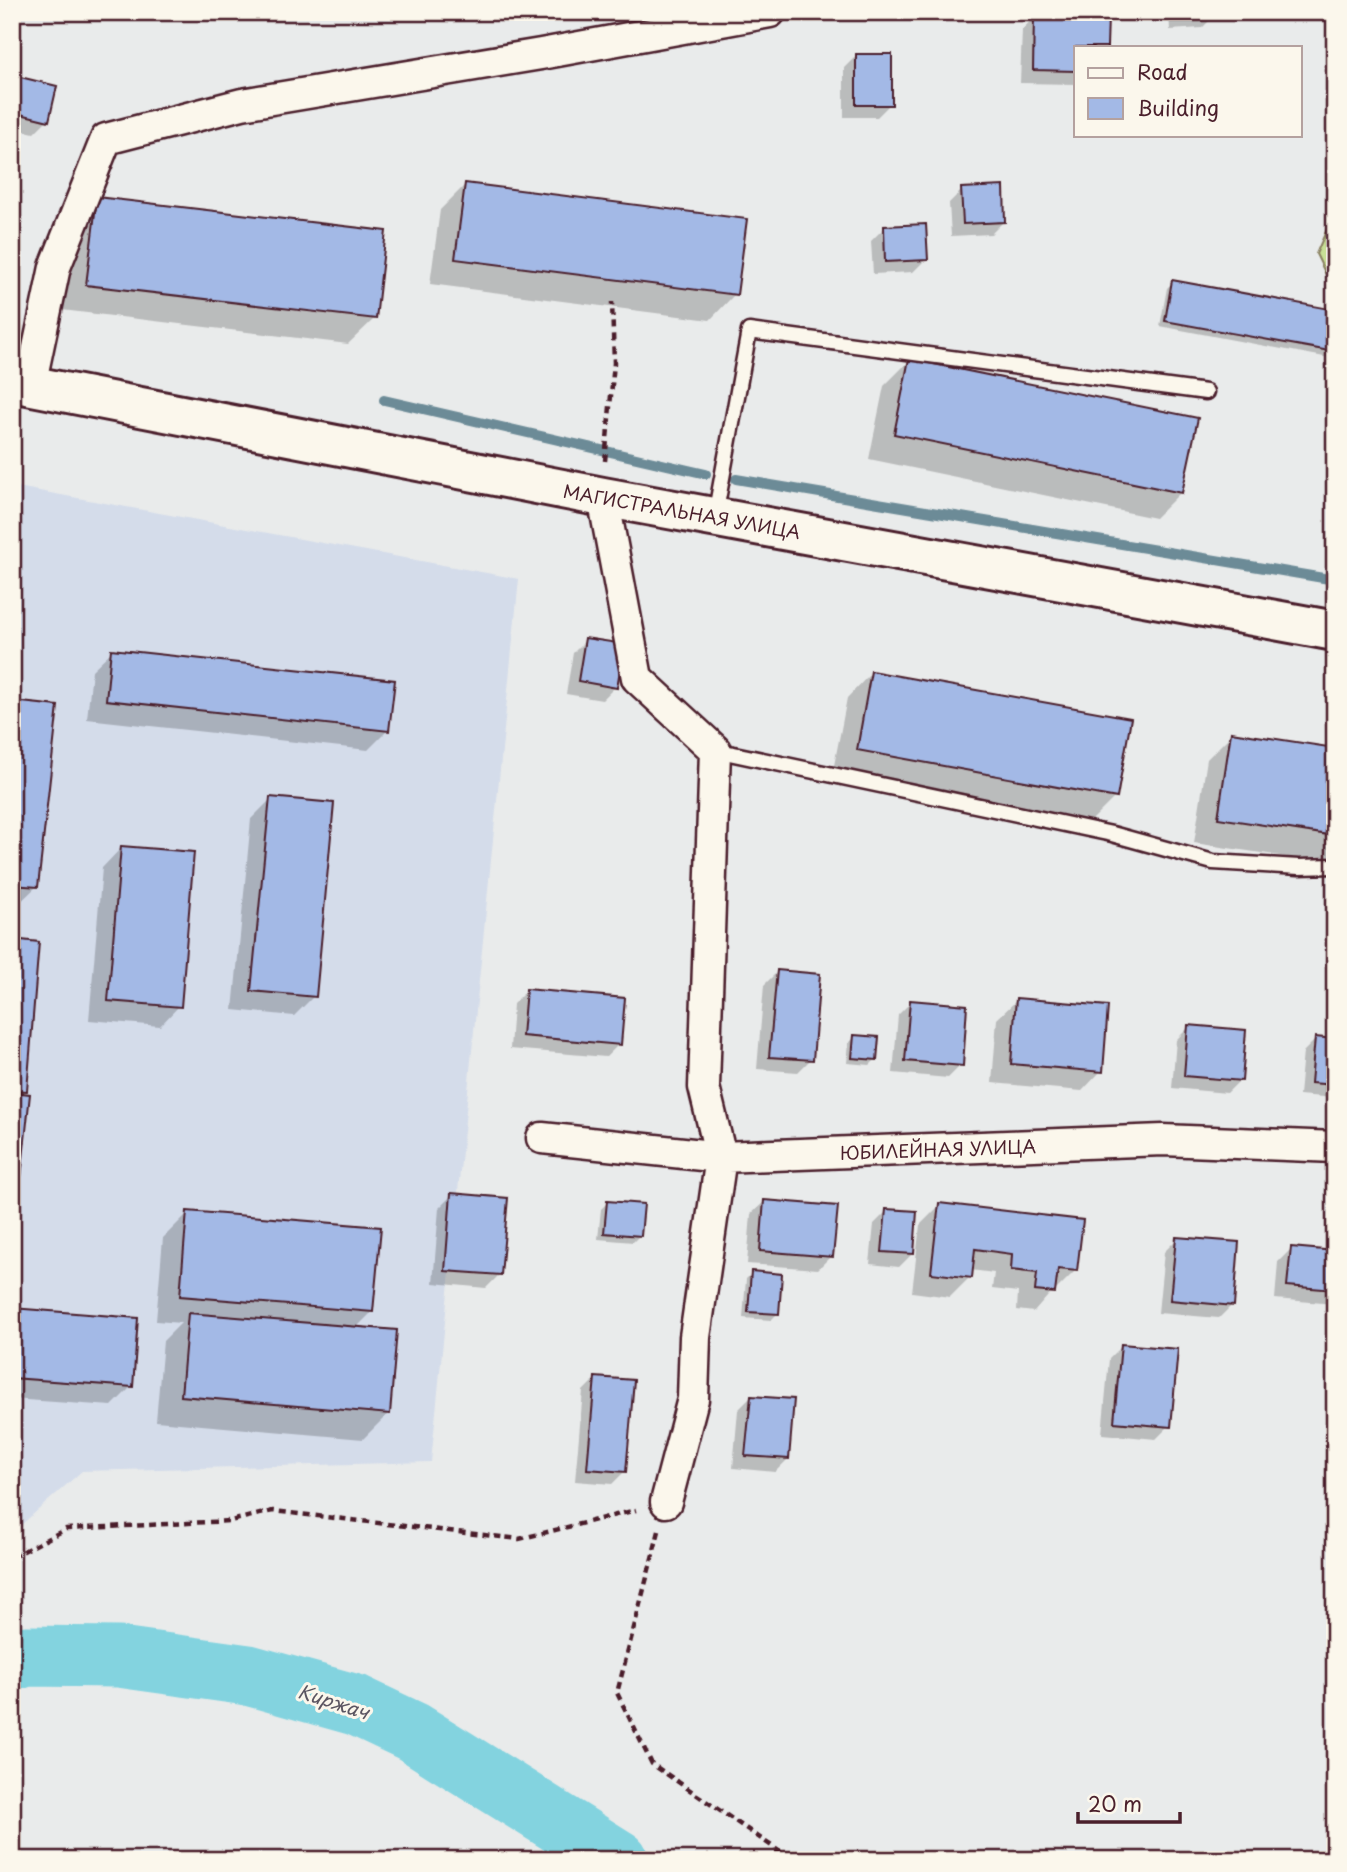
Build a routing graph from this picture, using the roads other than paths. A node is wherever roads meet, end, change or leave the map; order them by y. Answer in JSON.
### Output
{"nodes":[{"id":1,"x":770,"y":12,"type":"edge"},
{"id":2,"x":21,"y":384,"type":"edge"},
{"id":3,"x":1206,"y":392,"type":"dead end"},
{"id":4,"x":604,"y":479,"type":"junction"},
{"id":5,"x":715,"y":518,"type":"junction"},
{"id":6,"x":1335,"y":631,"type":"edge"},
{"id":7,"x":715,"y":750,"type":"junction"},
{"id":8,"x":1335,"y":866,"type":"edge"},
{"id":9,"x":542,"y":1138,"type":"dead end"},
{"id":10,"x":1335,"y":1147,"type":"edge"},
{"id":11,"x":721,"y":1157,"type":"junction"},
{"id":12,"x":666,"y":1502,"type":"road end"}],
"edges":[{"from":1,"to":2,"type":"street","name":"МАГИСТРАЛЬНАЯ УЛИЦА"},
{"from":2,"to":4,"type":"main road","name":"МАГИСТРАЛЬНАЯ УЛИЦА"},
{"from":3,"to":5,"type":"lane"},
{"from":4,"to":5,"type":"main road","name":"МАГИСТРАЛЬНАЯ УЛИЦА"},
{"from":4,"to":7,"type":"street"},
{"from":5,"to":6,"type":"main road","name":"МАГИСТРАЛЬНАЯ УЛИЦА"},
{"from":7,"to":8,"type":"lane"},
{"from":7,"to":11,"type":"street"},
{"from":9,"to":11,"type":"street","name":"ЮБИЛЕЙНАЯ УЛИЦА"},
{"from":10,"to":11,"type":"street","name":"ЮБИЛЕЙНАЯ УЛИЦА"},
{"from":11,"to":12,"type":"street"}]}
